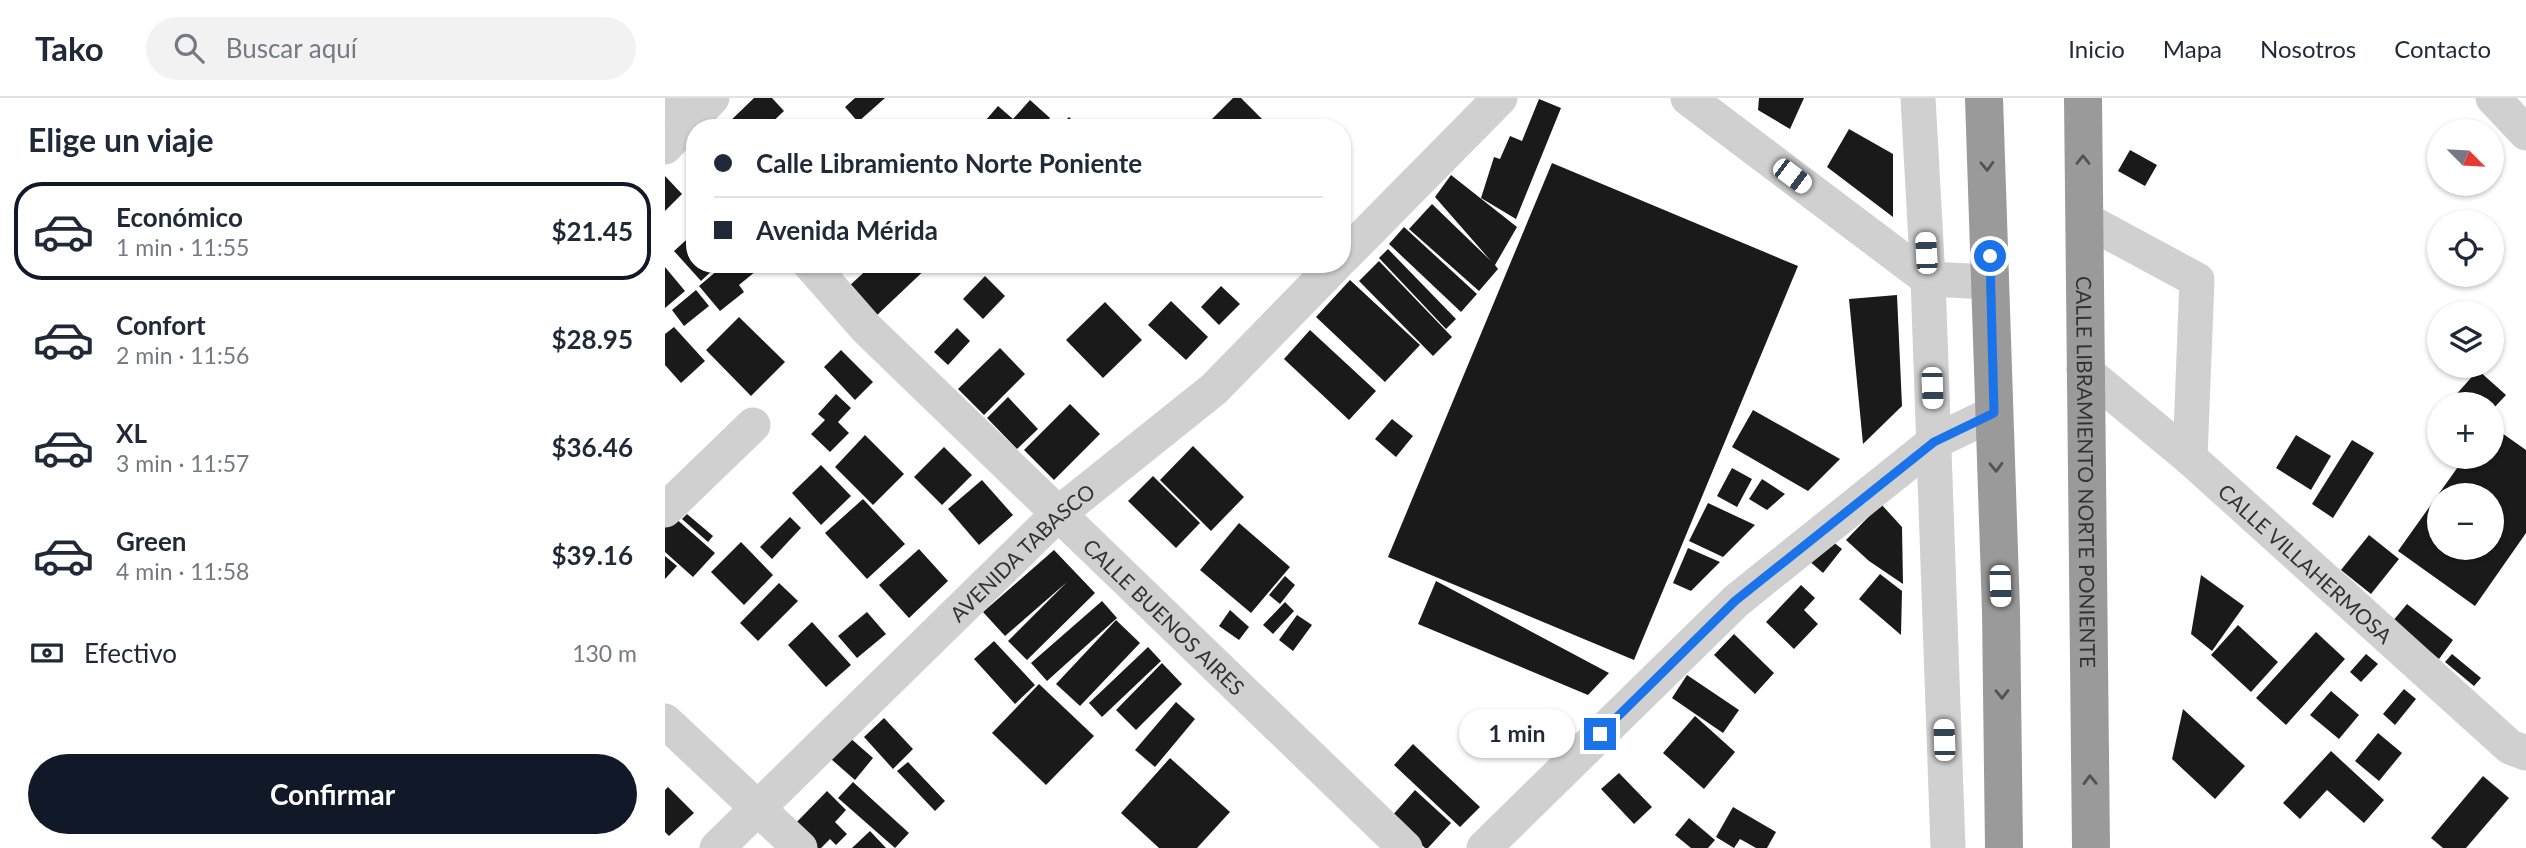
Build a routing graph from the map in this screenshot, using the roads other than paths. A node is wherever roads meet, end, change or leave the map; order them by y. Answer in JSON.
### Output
{"nodes":[{"id":1,"x":712,"y":98,"type":"edge"},
{"id":2,"x":1500,"y":98,"type":"edge"},
{"id":3,"x":1688,"y":98,"type":"edge"},
{"id":4,"x":1918,"y":98,"type":"edge"},
{"id":5,"x":1985,"y":98,"type":"edge"},
{"id":6,"x":2083,"y":98,"type":"edge"},
{"id":7,"x":2493,"y":98,"type":"edge"},
{"id":8,"x":678,"y":125,"type":"edge"},
{"id":9,"x":2526,"y":133,"type":"edge"},
{"id":10,"x":2084,"y":219,"type":"junction"},
{"id":11,"x":1351,"y":249,"type":"edge"},
{"id":12,"x":818,"y":273,"type":"edge"},
{"id":13,"x":1327,"y":273,"type":"edge"},
{"id":14,"x":1928,"y":279,"type":"junction"},
{"id":15,"x":1990,"y":282,"type":"junction"},
{"id":16,"x":2084,"y":370,"type":"junction"},
{"id":17,"x":1994,"y":413,"type":"junction"},
{"id":18,"x":753,"y":425,"type":"dead end"},
{"id":19,"x":1934,"y":442,"type":"junction"},
{"id":20,"x":2190,"y":458,"type":"junction"},
{"id":21,"x":665,"y":510,"type":"edge"},
{"id":22,"x":1058,"y":513,"type":"junction"},
{"id":23,"x":665,"y":721,"type":"edge"},
{"id":24,"x":2526,"y":753,"type":"edge"},
{"id":25,"x":757,"y":809,"type":"junction"},
{"id":26,"x":716,"y":848,"type":"edge"},
{"id":27,"x":800,"y":848,"type":"edge"},
{"id":28,"x":1405,"y":848,"type":"edge"},
{"id":29,"x":1484,"y":848,"type":"edge"},
{"id":30,"x":1948,"y":848,"type":"edge"},
{"id":31,"x":2004,"y":848,"type":"edge"},
{"id":32,"x":2091,"y":848,"type":"edge"}],
"edges":[{"from":1,"to":8,"type":"street"},
{"from":2,"to":11,"type":"street"},
{"from":3,"to":14,"type":"street"},
{"from":4,"to":14,"type":"street"},
{"from":5,"to":15,"type":"highway","one_way":true},
{"from":10,"to":6,"type":"highway","name":"CALLE LIBRAMIENTO NORTE PONIENTE","one_way":true},
{"from":7,"to":9,"type":"street"},
{"from":10,"to":16,"type":"highway","name":"CALLE LIBRAMIENTO NORTE PONIENTE"},
{"from":10,"to":20,"type":"street"},
{"from":12,"to":22,"type":"street","name":"CALLE BUENOS AIRES"},
{"from":13,"to":22,"type":"street","name":"AVENIDA TABASCO"},
{"from":14,"to":15,"type":"street"},
{"from":14,"to":19,"type":"street"},
{"from":15,"to":17,"type":"highway"},
{"from":16,"to":20,"type":"street","name":"CALLE VILLAHERMOSA"},
{"from":32,"to":16,"type":"highway","name":"CALLE LIBRAMIENTO NORTE PONIENTE","one_way":true},
{"from":17,"to":19,"type":"street"},
{"from":17,"to":31,"type":"highway","one_way":true},
{"from":18,"to":21,"type":"street"},
{"from":19,"to":29,"type":"street"},
{"from":19,"to":30,"type":"street"},
{"from":20,"to":24,"type":"street","name":"CALLE VILLAHERMOSA"},
{"from":22,"to":25,"type":"street","name":"AVENIDA TABASCO"},
{"from":22,"to":28,"type":"street","name":"CALLE BUENOS AIRES"},
{"from":23,"to":25,"type":"street"},
{"from":25,"to":26,"type":"street","name":"AVENIDA TABASCO"},
{"from":25,"to":27,"type":"street"}]}
